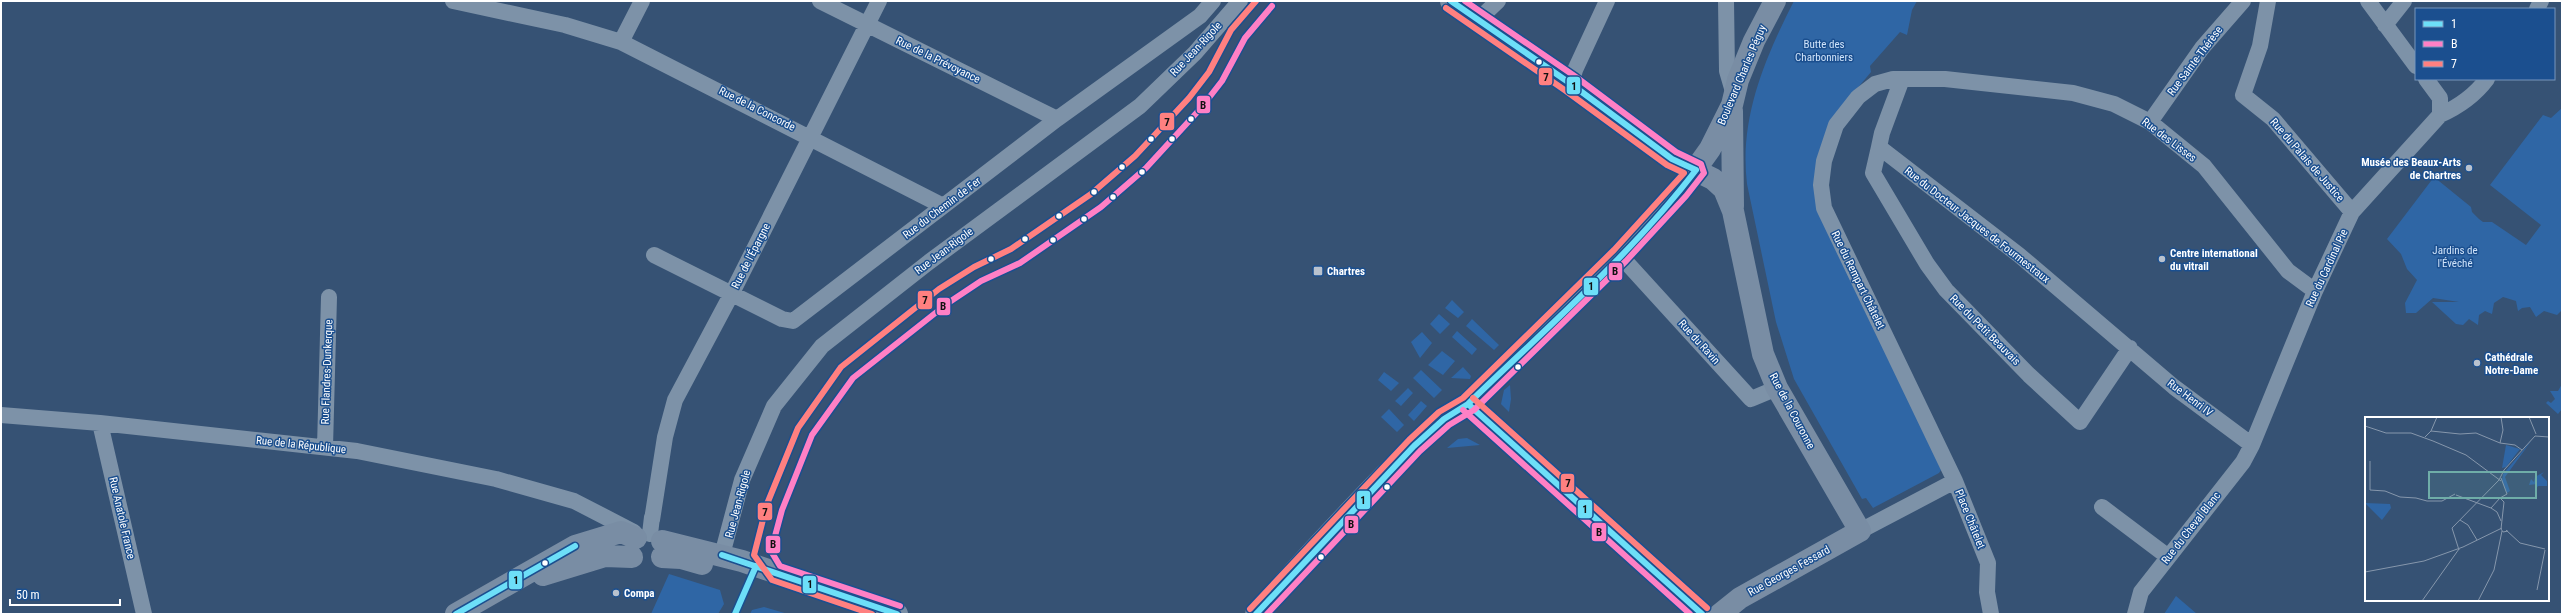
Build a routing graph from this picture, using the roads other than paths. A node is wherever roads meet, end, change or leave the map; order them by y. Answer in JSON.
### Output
{"nodes":[{"id":1,"x":454,"y":1,"type":"edge"},
{"id":2,"x":642,"y":1,"type":"edge"},
{"id":3,"x":820,"y":1,"type":"edge"},
{"id":4,"x":879,"y":1,"type":"edge"},
{"id":5,"x":1213,"y":1,"type":"edge"},
{"id":6,"x":1240,"y":1,"type":"edge"},
{"id":7,"x":1451,"y":1,"type":"edge"},
{"id":8,"x":1498,"y":1,"type":"edge"},
{"id":9,"x":1607,"y":1,"type":"edge"},
{"id":10,"x":1726,"y":1,"type":"edge"},
{"id":11,"x":1775,"y":1,"type":"edge"},
{"id":12,"x":2244,"y":1,"type":"edge"},
{"id":13,"x":2268,"y":1,"type":"edge"},
{"id":14,"x":2368,"y":1,"type":"edge"},
{"id":15,"x":2404,"y":1,"type":"edge"},
{"id":16,"x":1478,"y":20,"type":"junction"},
{"id":17,"x":867,"y":25,"type":"junction"},
{"id":18,"x":2385,"y":25,"type":"junction"},
{"id":19,"x":621,"y":42,"type":"junction"},
{"id":20,"x":2415,"y":65,"type":"edge"},
{"id":21,"x":1902,"y":79,"type":"junction"},
{"id":22,"x":2427,"y":80,"type":"edge"},
{"id":23,"x":2486,"y":80,"type":"edge"},
{"id":24,"x":1571,"y":84,"type":"junction"},
{"id":25,"x":1875,"y":84,"type":"joint"},
{"id":26,"x":1733,"y":100,"type":"junction"},
{"id":27,"x":2440,"y":115,"type":"junction"},
{"id":28,"x":1057,"y":120,"type":"junction"},
{"id":29,"x":2150,"y":122,"type":"junction"},
{"id":30,"x":811,"y":137,"type":"junction"},
{"id":31,"x":1879,"y":147,"type":"junction"},
{"id":32,"x":1696,"y":170,"type":"junction"},
{"id":33,"x":943,"y":206,"type":"junction"},
{"id":34,"x":1733,"y":211,"type":"junction"},
{"id":35,"x":2352,"y":212,"type":"junction"},
{"id":36,"x":654,"y":255,"type":"dead end"},
{"id":37,"x":1627,"y":263,"type":"dead end"},
{"id":38,"x":2315,"y":291,"type":"junction"},
{"id":39,"x":732,"y":293,"type":"junction"},
{"id":40,"x":329,"y":297,"type":"dead end"},
{"id":41,"x":2130,"y":348,"type":"junction"},
{"id":42,"x":1777,"y":388,"type":"junction"},
{"id":43,"x":1468,"y":404,"type":"junction"},
{"id":44,"x":1,"y":415,"type":"edge"},
{"id":45,"x":100,"y":423,"type":"junction"},
{"id":46,"x":2252,"y":445,"type":"junction"},
{"id":47,"x":325,"y":447,"type":"junction"},
{"id":48,"x":1955,"y":481,"type":"junction"},
{"id":49,"x":2102,"y":507,"type":"dead end"},
{"id":50,"x":1860,"y":531,"type":"junction"},
{"id":51,"x":648,"y":540,"type":"junction"},
{"id":52,"x":722,"y":555,"type":"junction"},
{"id":53,"x":2167,"y":556,"type":"junction"},
{"id":54,"x":144,"y":614,"type":"edge"},
{"id":55,"x":456,"y":614,"type":"edge"},
{"id":56,"x":858,"y":614,"type":"edge"},
{"id":57,"x":897,"y":614,"type":"edge"},
{"id":58,"x":1256,"y":614,"type":"edge"},
{"id":59,"x":1702,"y":614,"type":"edge"},
{"id":60,"x":1720,"y":614,"type":"edge"},
{"id":61,"x":1991,"y":614,"type":"edge"},
{"id":62,"x":2135,"y":614,"type":"edge"}],
"edges":[{"from":1,"to":19,"type":"street","name":"Rue de la Concorde"},
{"from":2,"to":19,"type":"street"},
{"from":3,"to":17,"type":"street","name":"Rue de la Prévoyance"},
{"from":4,"to":17,"type":"street","name":"Rue de l'Épargne"},
{"from":5,"to":28,"type":"street","name":"Rue du Chemin de Fer"},
{"from":6,"to":52,"type":"street","name":"Rue Jean-Rigole"},
{"from":7,"to":16,"type":"main road","name":"Rue de la Couronne"},
{"from":8,"to":16,"type":"street"},
{"from":9,"to":24,"type":"street"},
{"from":10,"to":26,"type":"street"},
{"from":11,"to":26,"type":"main road","name":"Boulevard Charles Péguy"},
{"from":12,"to":29,"type":"street","name":"Rue Sainte-Thérèse"},
{"from":13,"to":35,"type":"street","name":"Rue du Palais de Justice"},
{"from":14,"to":18,"type":"street"},
{"from":15,"to":18,"type":"street"},
{"from":16,"to":24,"type":"main road","name":"Rue de la Couronne"},
{"from":17,"to":28,"type":"street","name":"Rue de la Prévoyance"},
{"from":17,"to":30,"type":"street","name":"Rue de l'Épargne"},
{"from":18,"to":20,"type":"street"},
{"from":19,"to":30,"type":"street","name":"Rue de la Concorde"},
{"from":21,"to":25,"type":"street","name":"Rue des Lisses"},
{"from":21,"to":29,"type":"street","name":"Rue des Lisses"},
{"from":21,"to":31,"type":"street"},
{"from":22,"to":27,"type":"street"},
{"from":23,"to":27,"type":"street"},
{"from":24,"to":32,"type":"main road","name":"Rue de la Couronne"},
{"from":25,"to":48,"type":"street","name":"Rue du Rempart Châtelet"},
{"from":26,"to":32,"type":"main road","name":"Boulevard Charles Péguy"},
{"from":26,"to":34,"type":"main road","name":"Rue de la Couronne"},
{"from":27,"to":35,"type":"street","name":"Rue du Cardinal Pie"},
{"from":28,"to":33,"type":"street","name":"Rue du Chemin de Fer"},
{"from":29,"to":38,"type":"street","name":"Rue des Lisses"},
{"from":30,"to":33,"type":"street","name":"Rue de la Concorde"},
{"from":30,"to":39,"type":"street","name":"Rue de l'Épargne"},
{"from":31,"to":41,"type":"street","name":"Rue du Docteur Jacques de Fourmestraux"},
{"from":31,"to":41,"type":"street","name":"Rue du Petit Beauvais"},
{"from":32,"to":34,"type":"main road","name":"Rue de la Couronne"},
{"from":32,"to":43,"type":"main road","name":"Boulevard Charles Péguy"},
{"from":33,"to":39,"type":"street","name":"Rue du Chemin de Fer"},
{"from":34,"to":42,"type":"main road","name":"Rue de la Couronne"},
{"from":35,"to":38,"type":"street","name":"Rue du Cardinal Pie"},
{"from":36,"to":39,"type":"street","name":"Rue du Chemin de Fer"},
{"from":37,"to":42,"type":"street","name":"Rue du Ravin"},
{"from":38,"to":46,"type":"street","name":"Rue du Cardinal Pie"},
{"from":39,"to":51,"type":"street","name":"Rue de l'Épargne"},
{"from":40,"to":47,"type":"street","name":"Rue Flandres-Dunkerque"},
{"from":41,"to":46,"type":"street","name":"Rue Henri IV"},
{"from":42,"to":50,"type":"main road","name":"Rue de la Couronne"},
{"from":43,"to":58,"type":"main road","name":"Boulevard Charles Péguy"},
{"from":43,"to":59,"type":"street"},
{"from":44,"to":45,"type":"street","name":"Rue de la République"},
{"from":45,"to":47,"type":"street","name":"Rue de la République"},
{"from":45,"to":54,"type":"street","name":"Rue Anatole France"},
{"from":46,"to":53,"type":"street","name":"Rue du Cheval Blanc"},
{"from":47,"to":51,"type":"street","name":"Rue de la République"},
{"from":48,"to":50,"type":"street","name":"Place Châtelet"},
{"from":48,"to":61,"type":"street","name":"Place Châtelet"},
{"from":49,"to":53,"type":"street"},
{"from":50,"to":60,"type":"main road","name":"Rue Georges Fessard"},
{"from":51,"to":52,"type":"main road"},
{"from":51,"to":55,"type":"main road"},
{"from":51,"to":56,"type":"main road"},
{"from":52,"to":57,"type":"main road"},
{"from":53,"to":62,"type":"street","name":"Rue du Cheval Blanc"}]}
